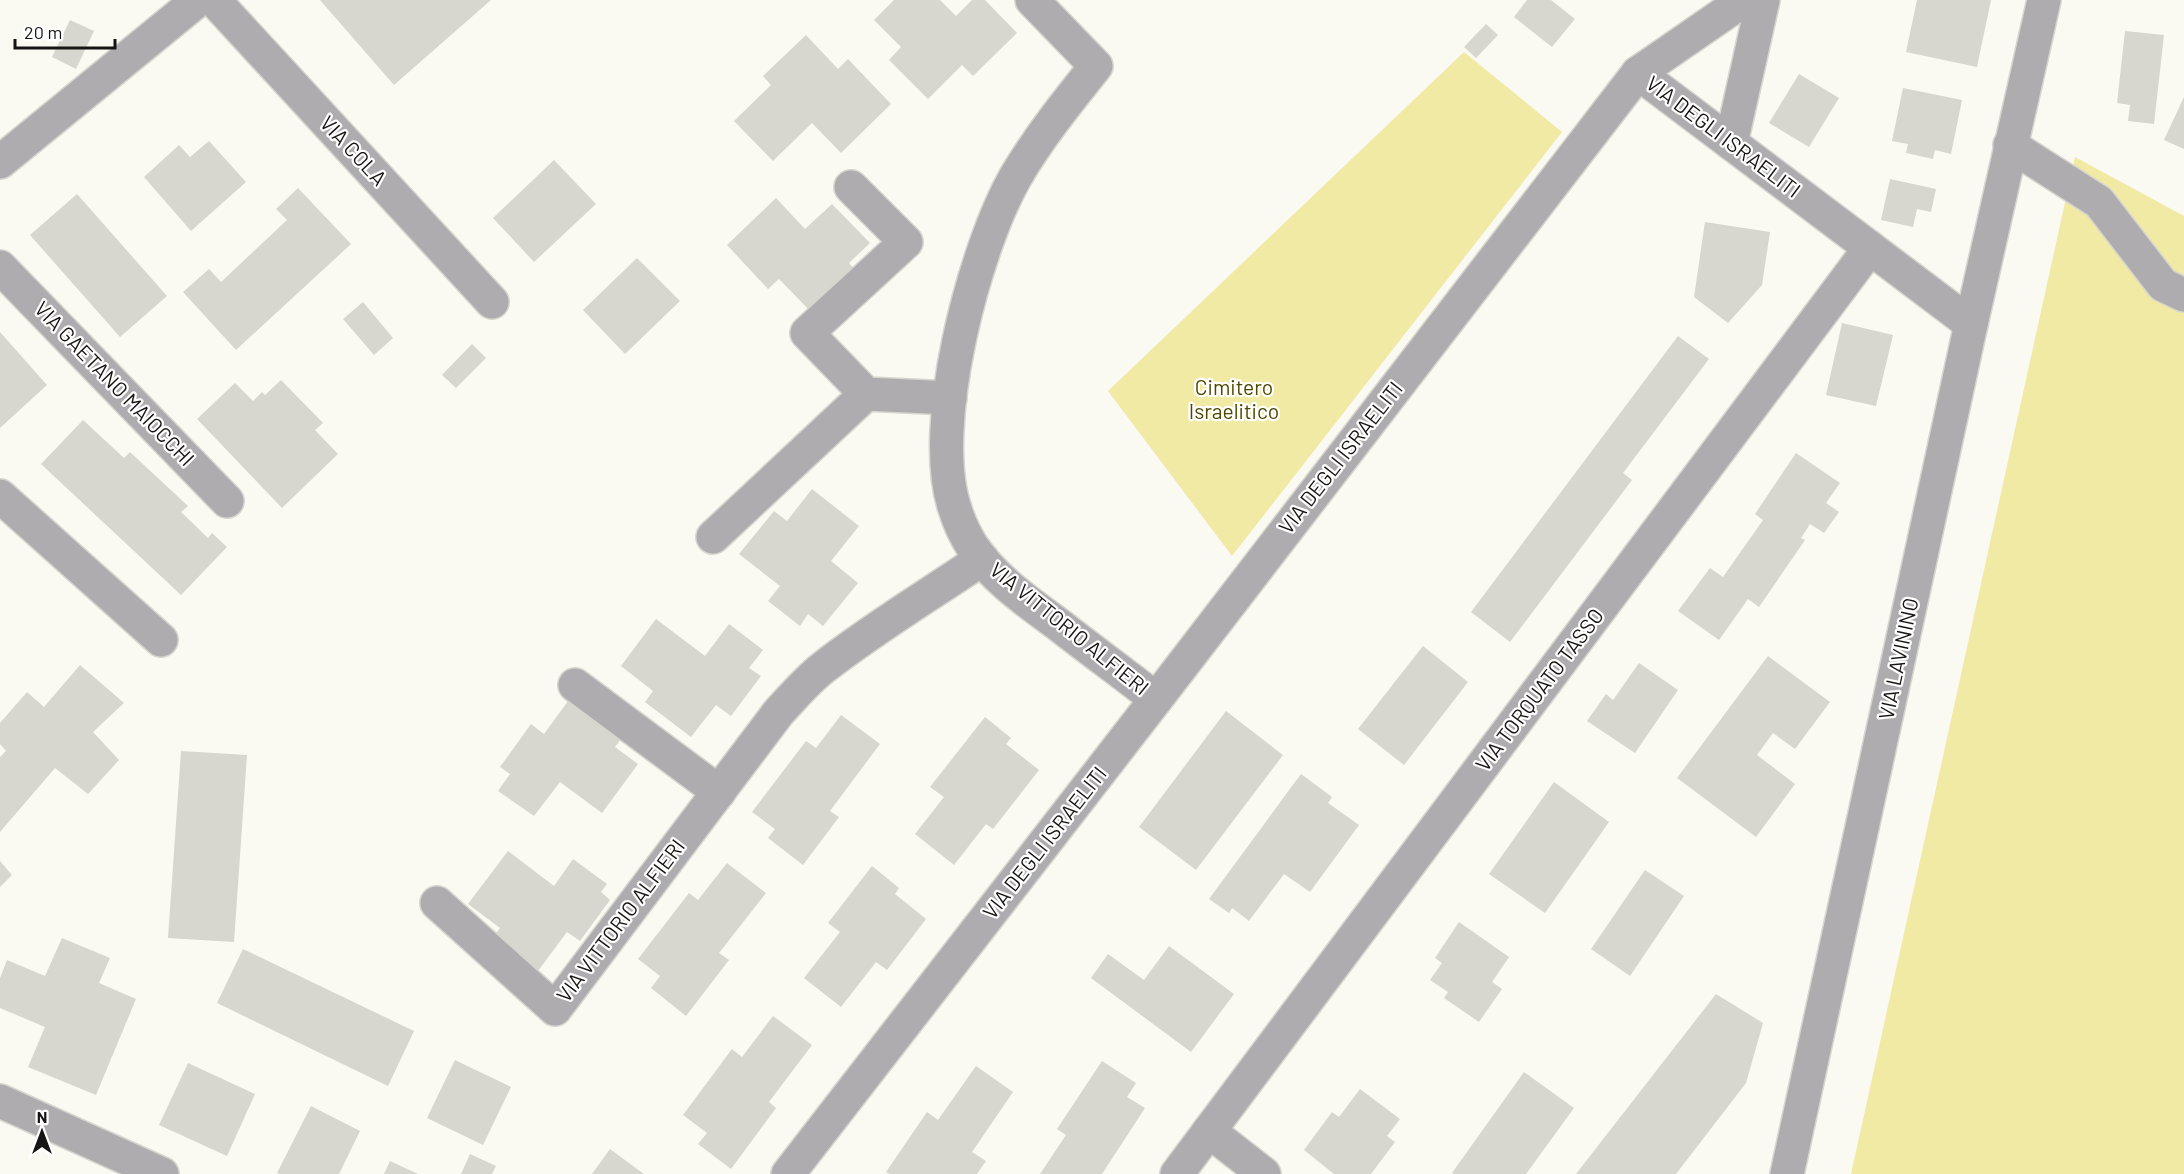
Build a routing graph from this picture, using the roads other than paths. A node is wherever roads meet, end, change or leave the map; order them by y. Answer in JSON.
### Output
{"nodes":[{"id":1,"x":198,"y":0,"type":"edge"},
{"id":2,"x":214,"y":0,"type":"edge"},
{"id":3,"x":1032,"y":0,"type":"edge"},
{"id":4,"x":1744,"y":0,"type":"edge"},
{"id":5,"x":1762,"y":0,"type":"edge"},
{"id":6,"x":2044,"y":0,"type":"edge"},
{"id":7,"x":1638,"y":72,"type":"junction"},
{"id":8,"x":1731,"y":143,"type":"junction"},
{"id":9,"x":2010,"y":145,"type":"junction"},
{"id":10,"x":0,"y":162,"type":"edge"},
{"id":11,"x":851,"y":187,"type":"dead end"},
{"id":12,"x":1870,"y":248,"type":"junction"},
{"id":13,"x":0,"y":267,"type":"edge"},
{"id":14,"x":2184,"y":295,"type":"edge"},
{"id":15,"x":492,"y":302,"type":"dead end"},
{"id":16,"x":1971,"y":324,"type":"junction"},
{"id":17,"x":866,"y":394,"type":"junction"},
{"id":18,"x":950,"y":398,"type":"junction"},
{"id":19,"x":0,"y":496,"type":"edge"},
{"id":20,"x":228,"y":501,"type":"dead end"},
{"id":21,"x":713,"y":537,"type":"dead end"},
{"id":22,"x":982,"y":560,"type":"junction"},
{"id":23,"x":161,"y":640,"type":"dead end"},
{"id":24,"x":576,"y":685,"type":"dead end"},
{"id":25,"x":1156,"y":699,"type":"junction"},
{"id":26,"x":719,"y":792,"type":"junction"},
{"id":27,"x":437,"y":903,"type":"dead end"},
{"id":28,"x":0,"y":1101,"type":"edge"},
{"id":29,"x":1209,"y":1131,"type":"junction"},
{"id":30,"x":162,"y":1174,"type":"edge"},
{"id":31,"x":788,"y":1174,"type":"edge"},
{"id":32,"x":1177,"y":1174,"type":"edge"},
{"id":33,"x":1264,"y":1174,"type":"edge"},
{"id":34,"x":1787,"y":1174,"type":"edge"}],
"edges":[{"from":1,"to":10,"type":"street"},
{"from":2,"to":15,"type":"street","name":"VIA COLA"},
{"from":3,"to":18,"type":"street","name":"VIA VITTORIO ALFIERI"},
{"from":4,"to":7,"type":"street"},
{"from":5,"to":8,"type":"street"},
{"from":6,"to":9,"type":"street","name":"VIA LAVININO"},
{"from":7,"to":8,"type":"street","name":"VIA DEGLI ISRAELITI"},
{"from":7,"to":25,"type":"street","name":"VIA DEGLI ISRAELITI"},
{"from":8,"to":12,"type":"street","name":"VIA DEGLI ISRAELITI"},
{"from":9,"to":14,"type":"street"},
{"from":9,"to":16,"type":"street","name":"VIA LAVININO"},
{"from":11,"to":17,"type":"street"},
{"from":12,"to":16,"type":"street","name":"VIA DEGLI ISRAELITI"},
{"from":12,"to":29,"type":"street","name":"VIA TORQUATO TASSO"},
{"from":13,"to":20,"type":"street","name":"VIA GAETANO MAIOCCHI"},
{"from":16,"to":34,"type":"street","name":"VIA LAVININO"},
{"from":17,"to":18,"type":"street"},
{"from":17,"to":21,"type":"street"},
{"from":18,"to":22,"type":"street","name":"VIA VITTORIO ALFIERI"},
{"from":19,"to":23,"type":"street"},
{"from":22,"to":25,"type":"street","name":"VIA VITTORIO ALFIERI"},
{"from":22,"to":26,"type":"street","name":"VIA VITTORIO ALFIERI"},
{"from":24,"to":26,"type":"street"},
{"from":25,"to":31,"type":"street","name":"VIA DEGLI ISRAELITI"},
{"from":26,"to":27,"type":"street","name":"VIA VITTORIO ALFIERI"},
{"from":28,"to":30,"type":"street"},
{"from":29,"to":32,"type":"street","name":"VIA TORQUATO TASSO"},
{"from":29,"to":33,"type":"street"}]}
